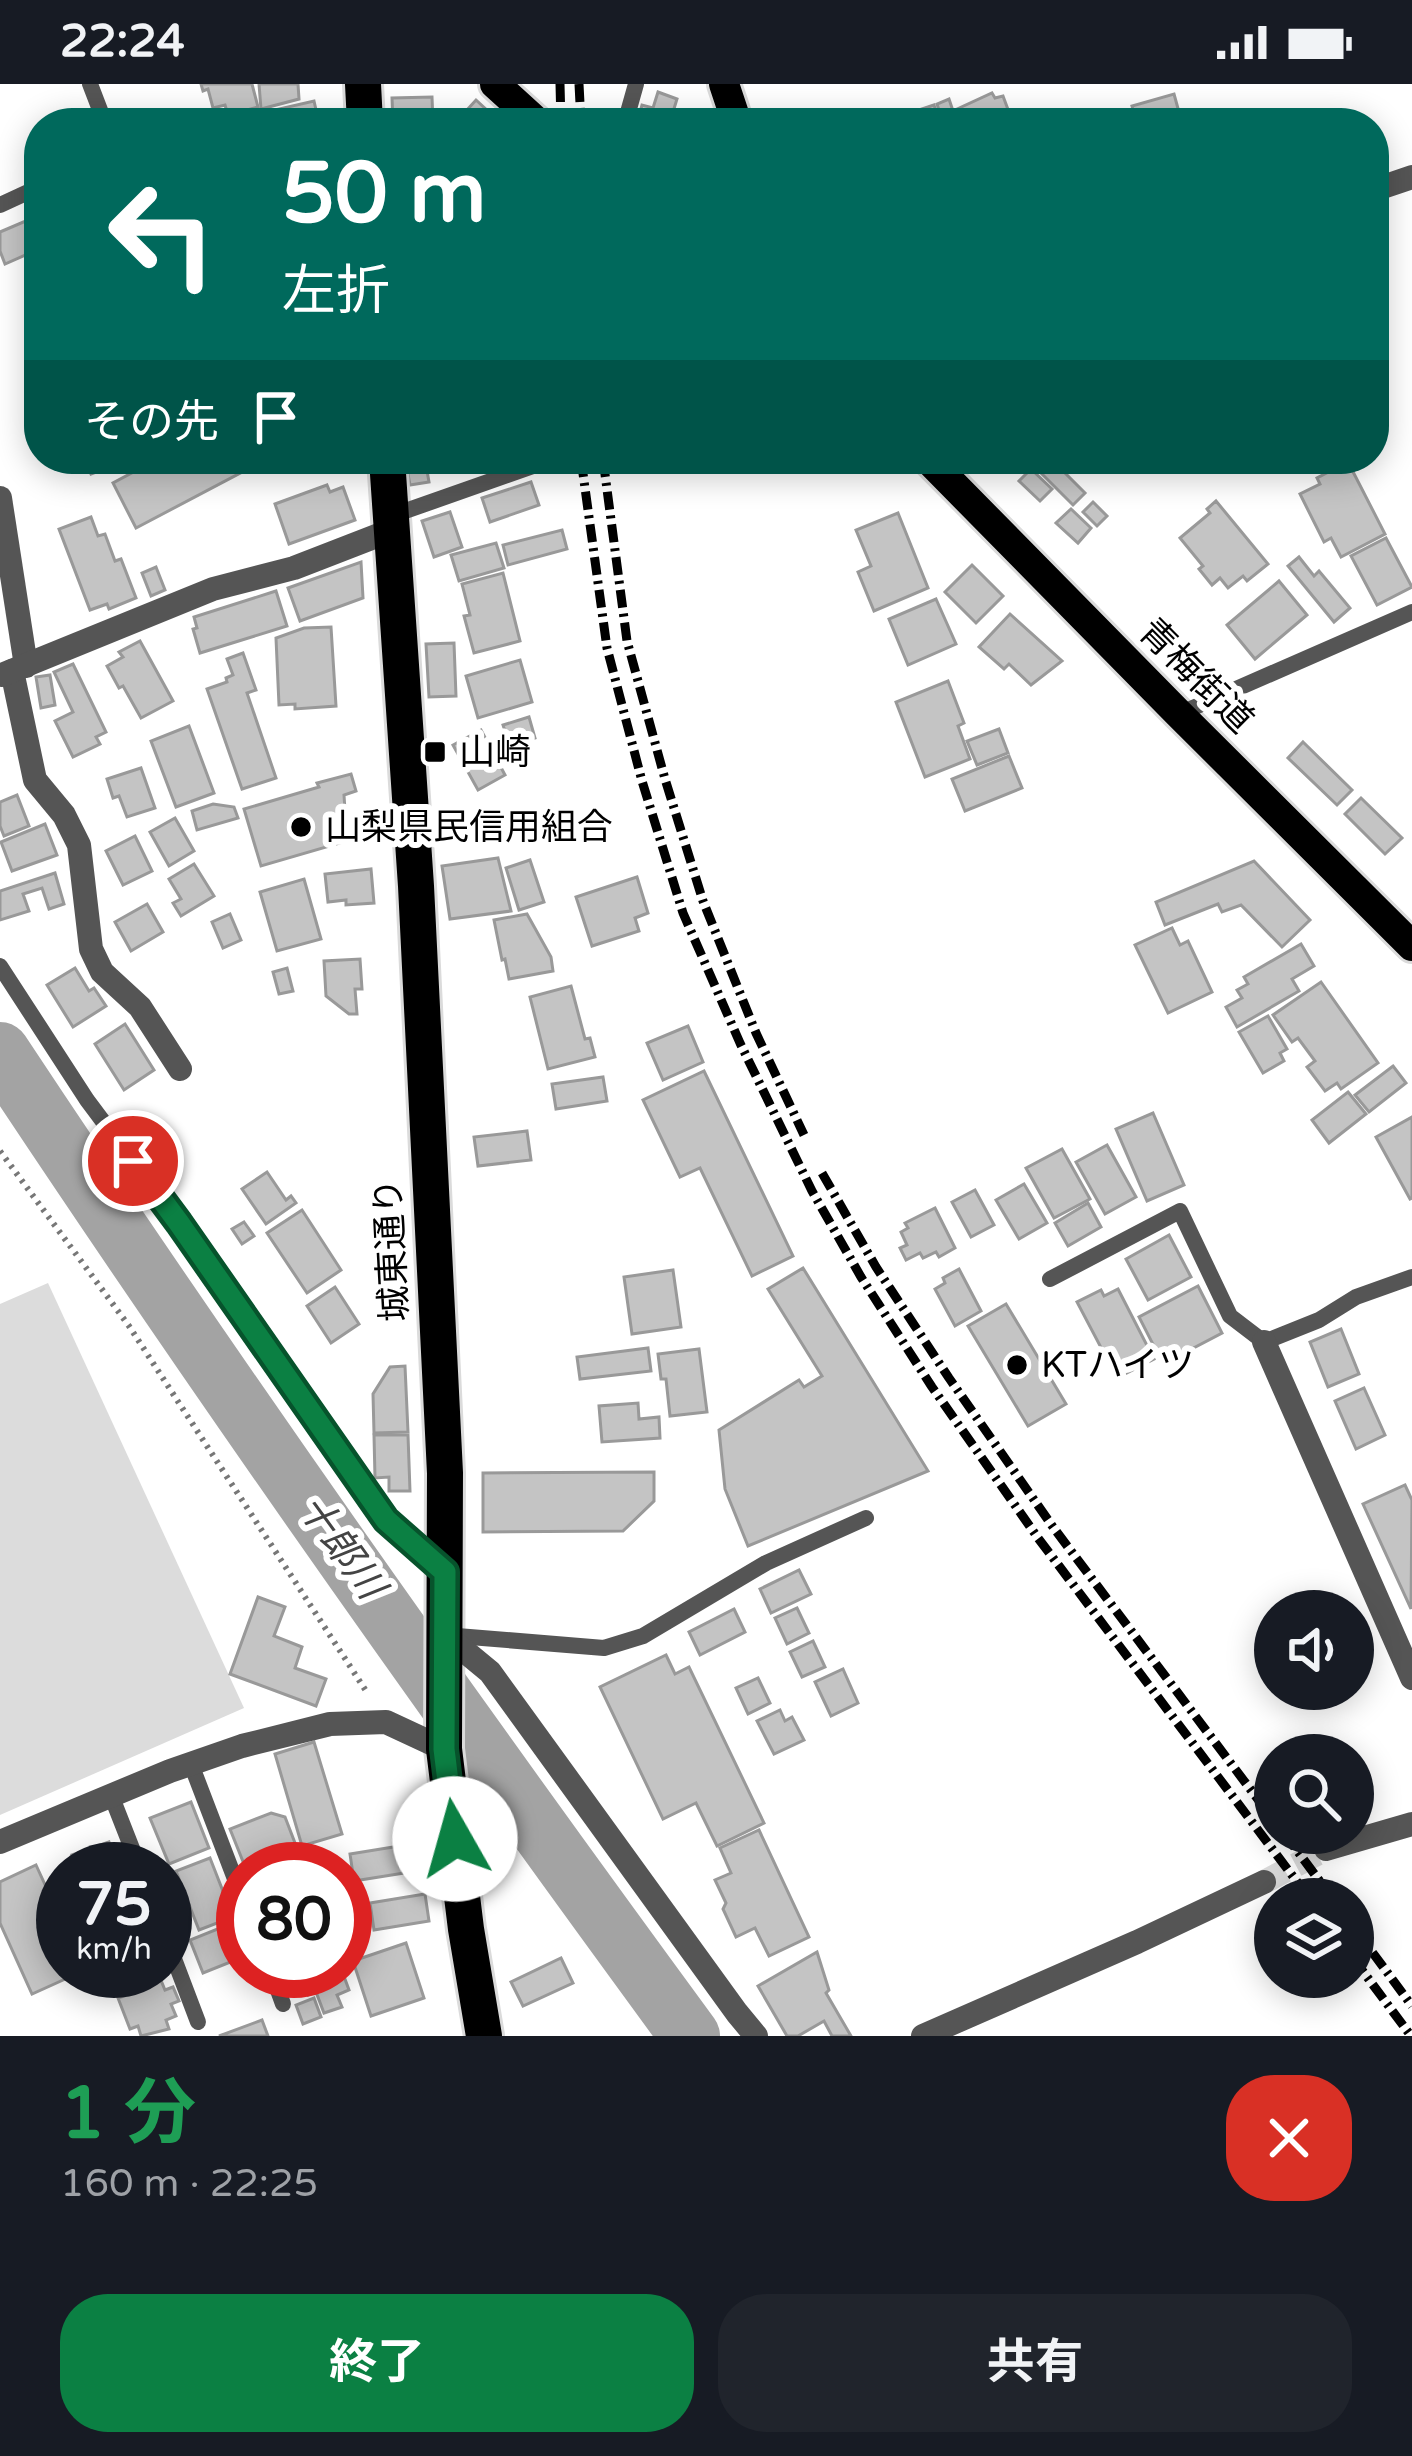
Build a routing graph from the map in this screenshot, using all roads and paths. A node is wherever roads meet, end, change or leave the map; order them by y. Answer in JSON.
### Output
{"nodes":[{"id":1,"x":495,"y":84,"type":"edge"},
{"id":2,"x":521,"y":108,"type":"edge"},
{"id":3,"x":388,"y":474,"type":"edge"},
{"id":4,"x":515,"y":474,"type":"edge"},
{"id":5,"x":943,"y":474,"type":"edge"},
{"id":6,"x":0,"y":498,"type":"edge"},
{"id":7,"x":392,"y":523,"type":"junction"},
{"id":8,"x":1412,"y":612,"type":"edge"},
{"id":9,"x":13,"y":671,"type":"edge"},
{"id":10,"x":1178,"y":714,"type":"junction"},
{"id":11,"x":1412,"y":946,"type":"edge"},
{"id":12,"x":0,"y":966,"type":"edge"},
{"id":13,"x":180,"y":1069,"type":"dead end"},
{"id":14,"x":0,"y":1151,"type":"edge"},
{"id":15,"x":1412,"y":1277,"type":"edge"},
{"id":16,"x":1050,"y":1279,"type":"dead end"},
{"id":17,"x":1264,"y":1342,"type":"junction"},
{"id":18,"x":866,"y":1518,"type":"dead end"},
{"id":19,"x":445,"y":1572,"type":"junction"},
{"id":20,"x":444,"y":1634,"type":"junction"},
{"id":21,"x":1412,"y":1678,"type":"edge"},
{"id":22,"x":386,"y":1722,"type":"junction"},
{"id":23,"x":444,"y":1749,"type":"junction"},
{"id":24,"x":190,"y":1764,"type":"junction"},
{"id":25,"x":111,"y":1795,"type":"junction"},
{"id":26,"x":1412,"y":1824,"type":"edge"},
{"id":27,"x":1374,"y":1835,"type":"edge"},
{"id":28,"x":0,"y":1842,"type":"edge"},
{"id":29,"x":129,"y":1842,"type":"edge"},
{"id":30,"x":220,"y":1842,"type":"edge"},
{"id":31,"x":1254,"y":1887,"type":"tunnel mouth"},
{"id":32,"x":189,"y":1998,"type":"edge"},
{"id":33,"x":282,"y":1998,"type":"edge"},
{"id":34,"x":284,"y":2004,"type":"dead end"},
{"id":35,"x":198,"y":2022,"type":"dead end"},
{"id":36,"x":484,"y":2036,"type":"edge"},
{"id":37,"x":756,"y":2036,"type":"edge"},
{"id":38,"x":923,"y":2036,"type":"edge"}],
"edges":[{"from":1,"to":2,"type":"main road"},
{"from":3,"to":7,"type":"highway","name":"城東通り"},
{"from":4,"to":7,"type":"lane"},
{"from":5,"to":10,"type":"main road","name":"青梅街道"},
{"from":6,"to":9,"type":"street"},
{"from":7,"to":9,"type":"street"},
{"from":7,"to":19,"type":"highway","name":"城東通り"},
{"from":8,"to":10,"type":"lane"},
{"from":9,"to":13,"type":"street"},
{"from":10,"to":11,"type":"main road","name":"青梅街道"},
{"from":12,"to":19,"type":"lane"},
{"from":14,"to":22,"type":"path"},
{"from":15,"to":17,"type":"lane"},
{"from":16,"to":17,"type":"lane"},
{"from":17,"to":21,"type":"street"},
{"from":18,"to":20,"type":"lane"},
{"from":19,"to":20,"type":"highway","name":"城東通り"},
{"from":20,"to":23,"type":"highway","name":"城東通り"},
{"from":20,"to":37,"type":"street"},
{"from":22,"to":23,"type":"street"},
{"from":22,"to":24,"type":"street"},
{"from":23,"to":36,"type":"highway","name":"城東通り"},
{"from":24,"to":25,"type":"street"},
{"from":24,"to":30,"type":"lane"},
{"from":25,"to":28,"type":"street"},
{"from":25,"to":29,"type":"lane"},
{"from":26,"to":27,"type":"street"},
{"from":31,"to":38,"type":"street"},
{"from":32,"to":35,"type":"lane"},
{"from":33,"to":34,"type":"lane"}]}
